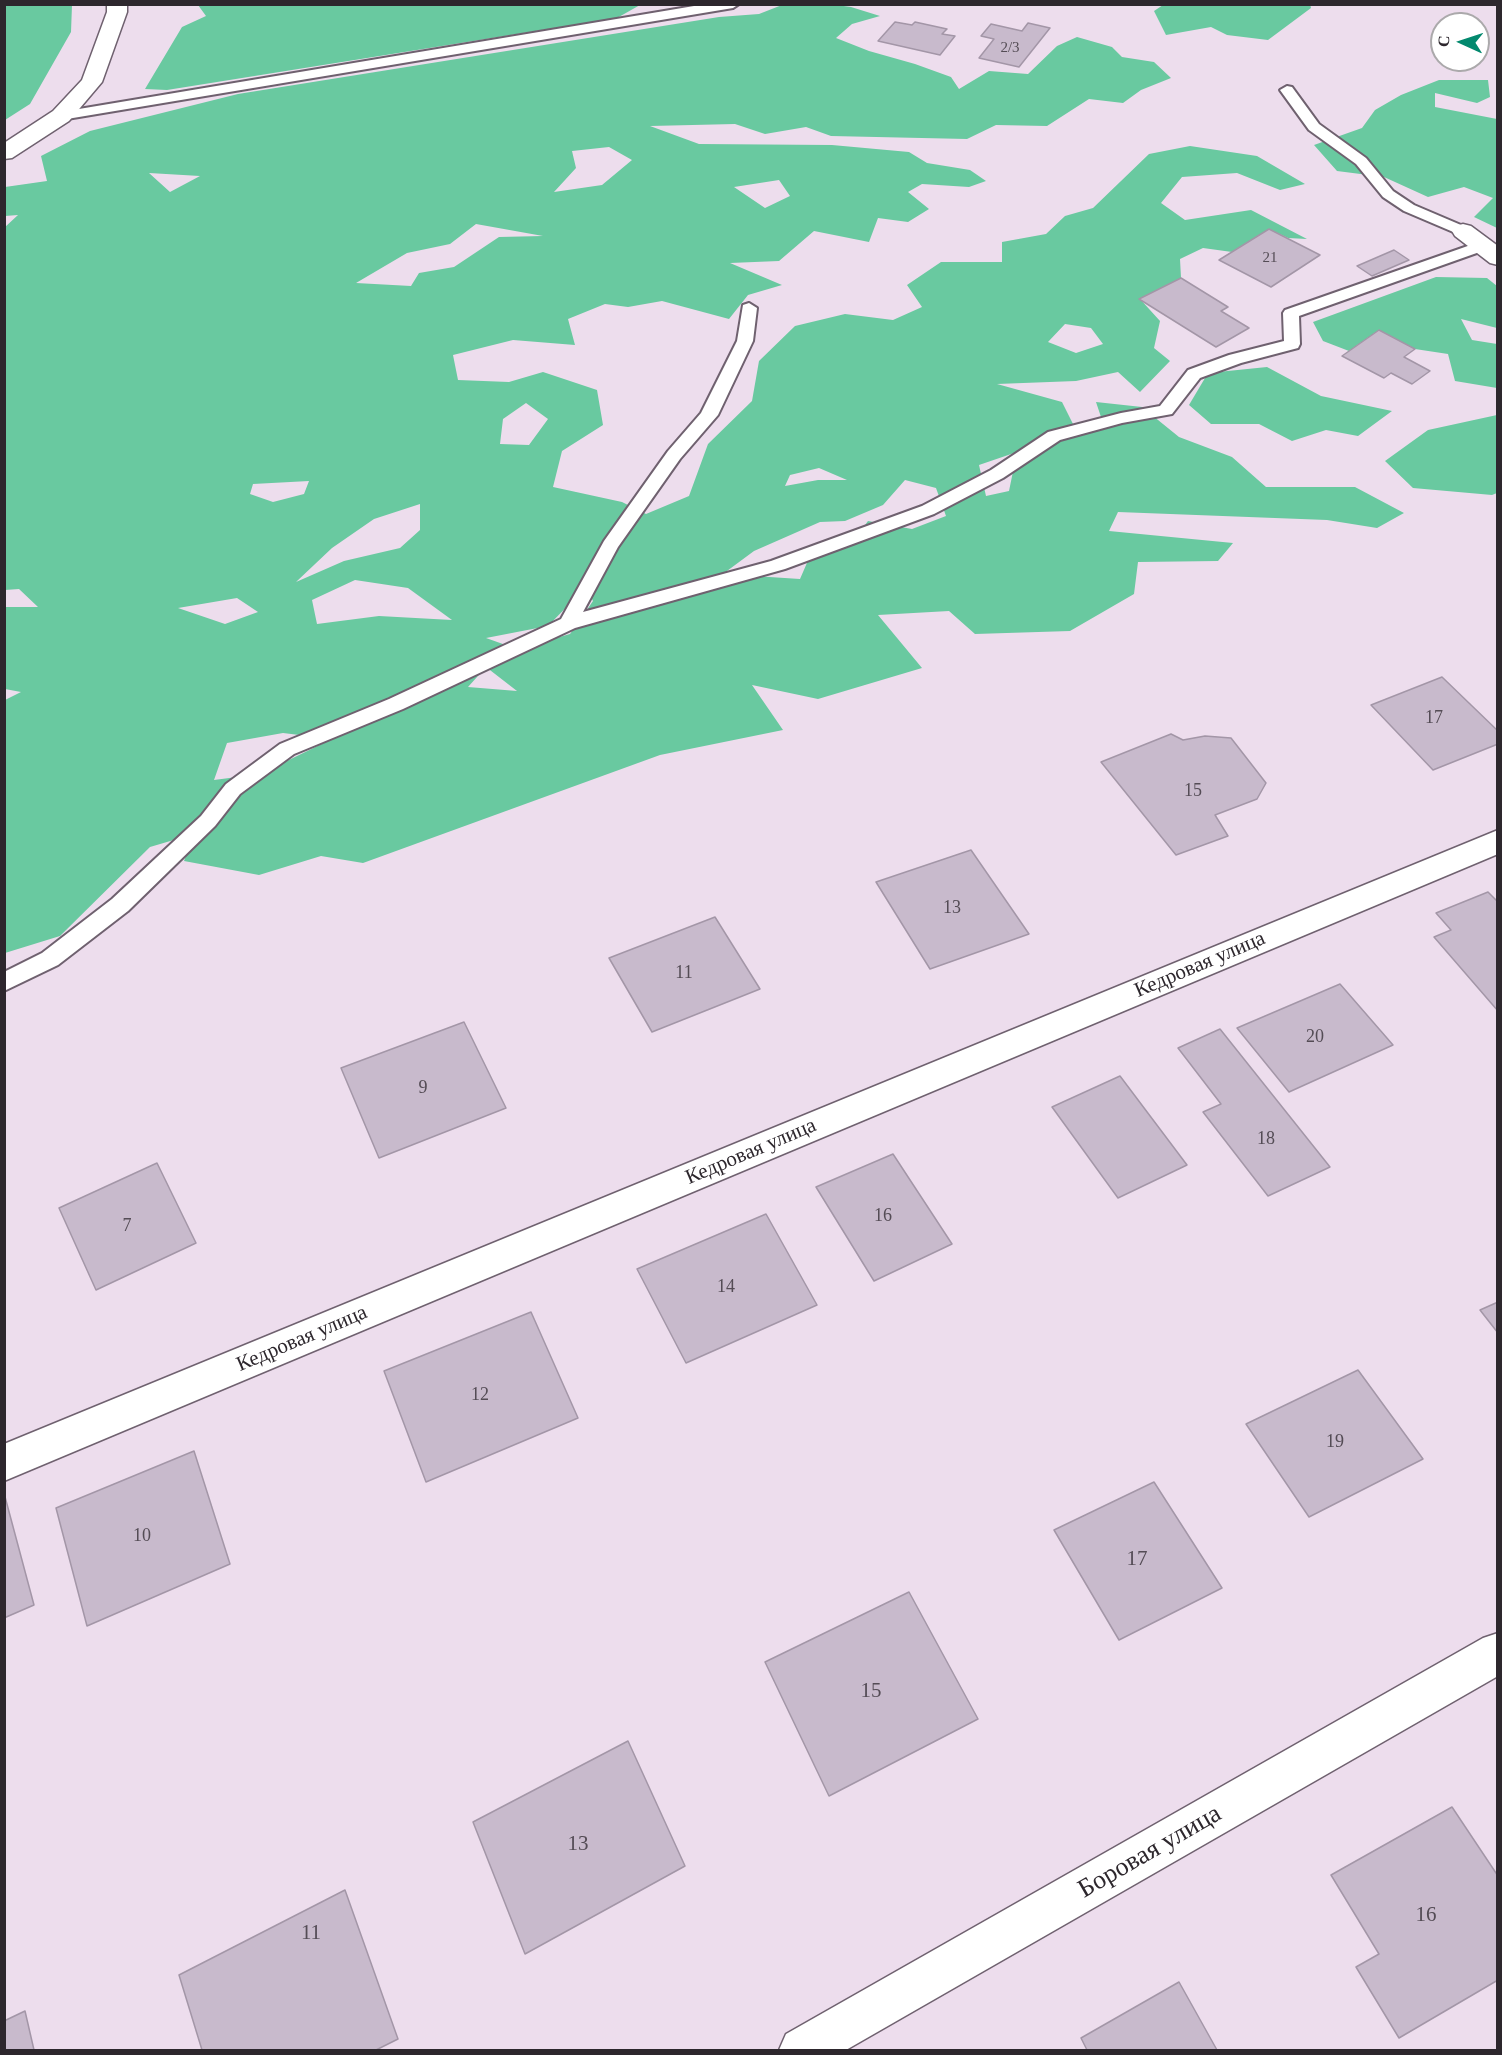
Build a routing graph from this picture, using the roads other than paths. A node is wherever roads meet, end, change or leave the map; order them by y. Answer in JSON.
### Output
{"nodes":[{"id":1,"x":117,"y":4,"type":"edge"},
{"id":2,"x":733,"y":4,"type":"edge"},
{"id":3,"x":1287,"y":90,"type":"dead end"},
{"id":4,"x":61,"y":116,"type":"junction"},
{"id":5,"x":4,"y":153,"type":"edge"},
{"id":6,"x":1463,"y":231,"type":"joint"},
{"id":7,"x":1490,"y":252,"type":"edge"},
{"id":8,"x":748,"y":308,"type":"dead end"},
{"id":9,"x":568,"y":623,"type":"junction"},
{"id":10,"x":1497,"y":841,"type":"edge"},
{"id":11,"x":4,"y":982,"type":"edge"},
{"id":12,"x":4,"y":1463,"type":"edge"},
{"id":13,"x":1497,"y":1653,"type":"edge"},
{"id":14,"x":802,"y":2050,"type":"edge"}],
"edges":[{"from":1,"to":4,"type":"street"},
{"from":2,"to":4,"type":"lane"},
{"from":3,"to":6,"type":"lane"},
{"from":4,"to":5,"type":"street"},
{"from":6,"to":7,"type":"street"},
{"from":7,"to":9,"type":"lane"},
{"from":8,"to":9,"type":"lane"},
{"from":9,"to":11,"type":"lane"},
{"from":10,"to":12,"type":"street","name":"Кедровая улица"},
{"from":13,"to":14,"type":"street","name":"Боровая улица"}]}
